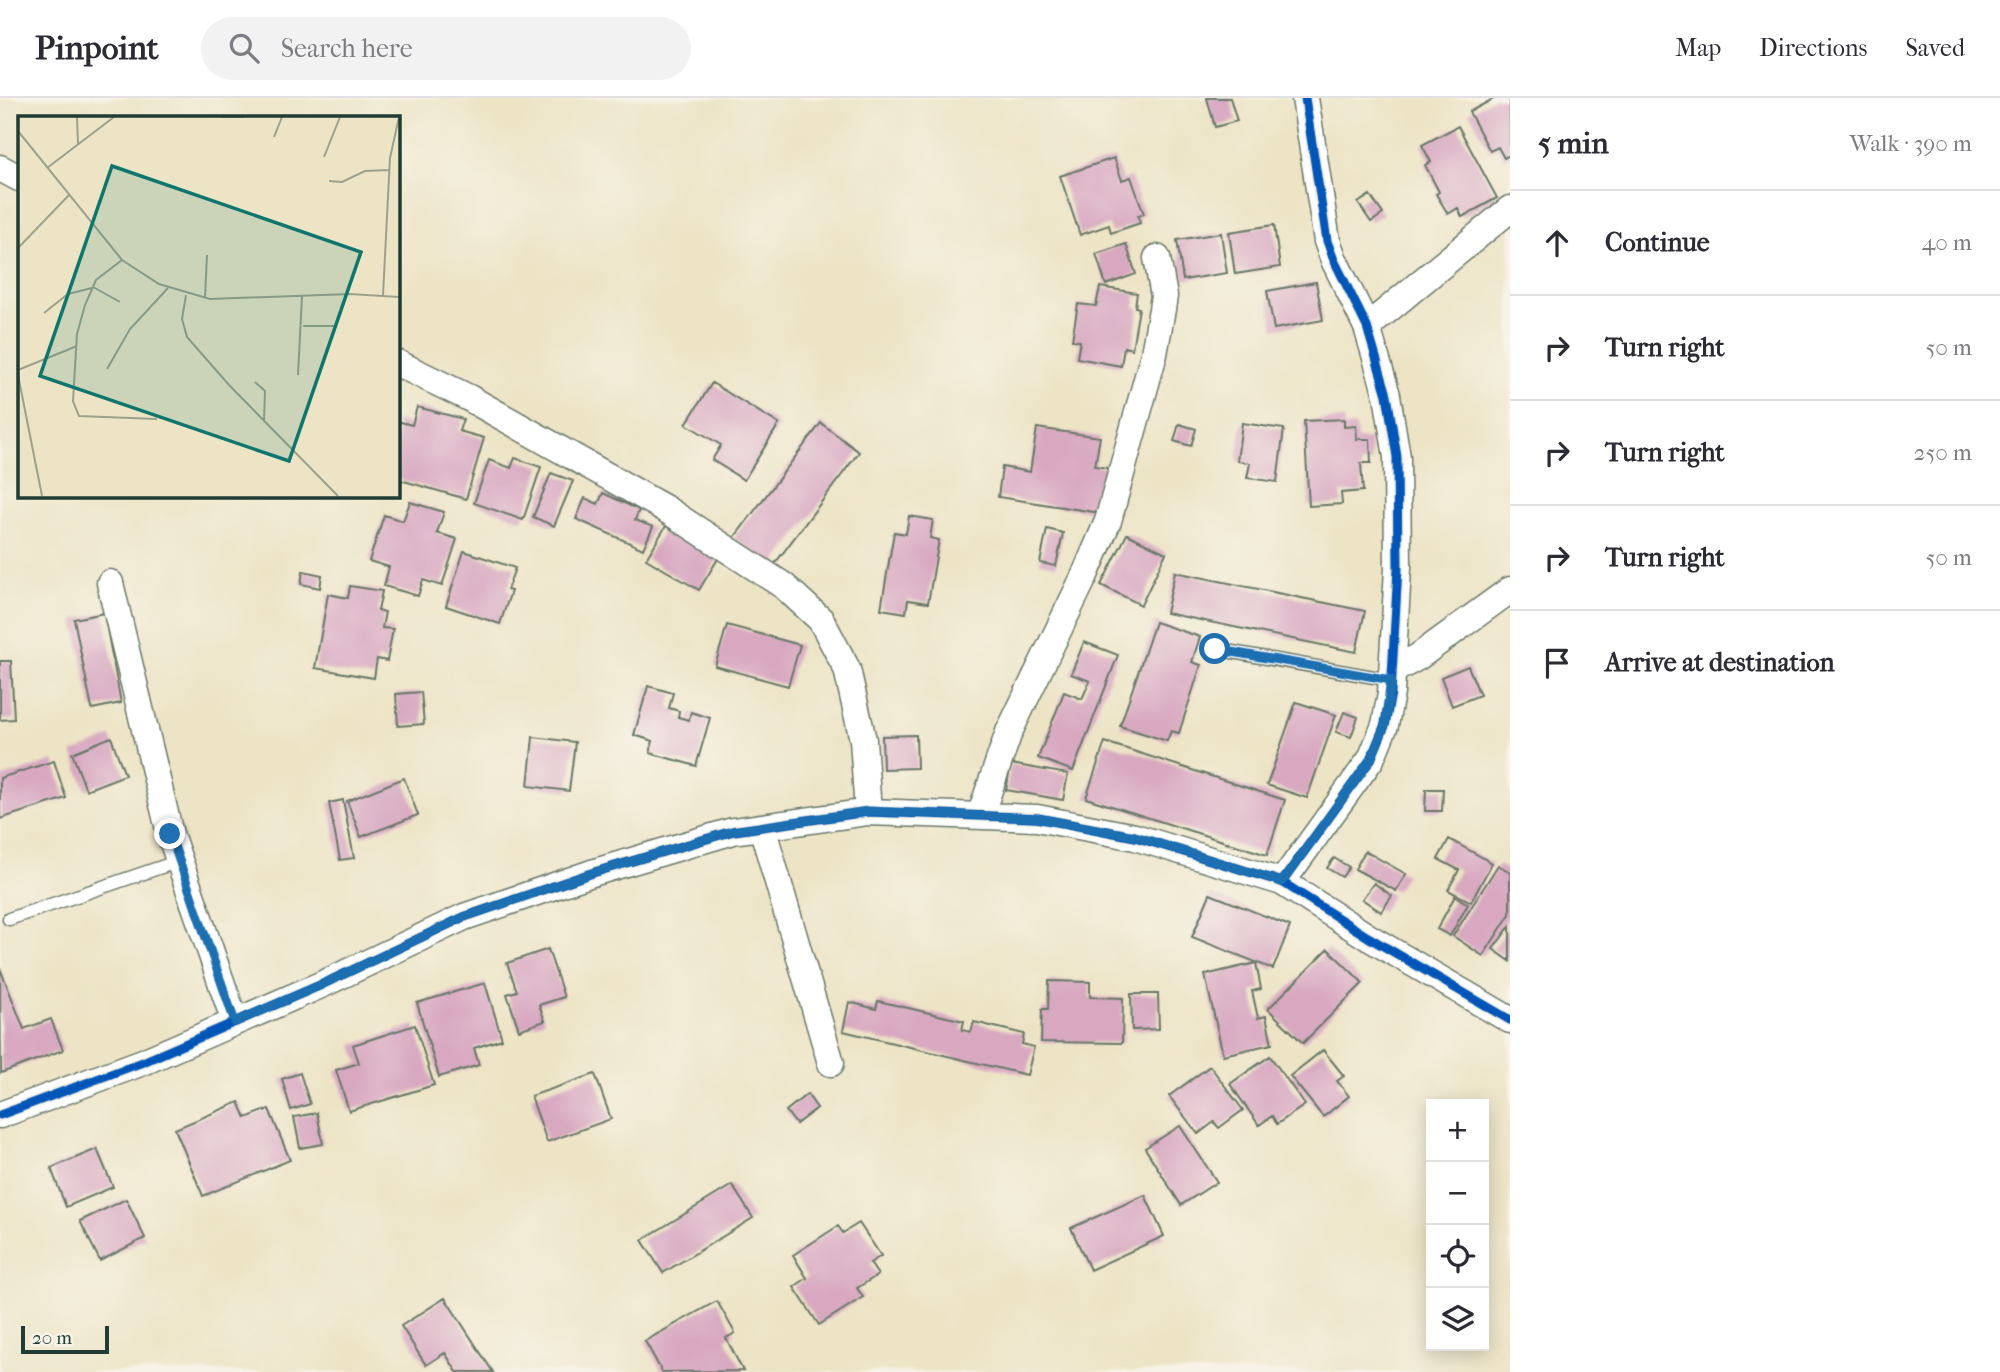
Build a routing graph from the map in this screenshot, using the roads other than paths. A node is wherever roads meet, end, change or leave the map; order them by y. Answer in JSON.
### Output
{"nodes":[{"id":1,"x":1305,"y":98,"type":"edge"},
{"id":2,"x":0,"y":168,"type":"edge"},
{"id":3,"x":18,"y":177,"type":"edge"},
{"id":4,"x":1510,"y":209,"type":"edge"},
{"id":5,"x":1157,"y":258,"type":"dead end"},
{"id":6,"x":1367,"y":327,"type":"junction"},
{"id":7,"x":399,"y":364,"type":"edge"},
{"id":8,"x":110,"y":583,"type":"dead end"},
{"id":9,"x":1510,"y":590,"type":"edge"},
{"id":10,"x":1215,"y":649,"type":"dead end"},
{"id":11,"x":1392,"y":675,"type":"junction"},
{"id":12,"x":868,"y":811,"type":"junction"},
{"id":13,"x":980,"y":816,"type":"junction"},
{"id":14,"x":762,"y":827,"type":"junction"},
{"id":15,"x":179,"y":861,"type":"junction"},
{"id":16,"x":1282,"y":882,"type":"junction"},
{"id":17,"x":9,"y":919,"type":"dead end"},
{"id":18,"x":1510,"y":1020,"type":"edge"},
{"id":19,"x":235,"y":1022,"type":"junction"},
{"id":20,"x":831,"y":1063,"type":"dead end"},
{"id":21,"x":0,"y":1115,"type":"edge"}],
"edges":[{"from":1,"to":6,"type":"street"},
{"from":2,"to":3,"type":"street"},
{"from":4,"to":6,"type":"street"},
{"from":5,"to":13,"type":"street"},
{"from":6,"to":11,"type":"street"},
{"from":7,"to":12,"type":"street"},
{"from":8,"to":15,"type":"street"},
{"from":9,"to":11,"type":"street"},
{"from":10,"to":11,"type":"lane"},
{"from":11,"to":16,"type":"street"},
{"from":12,"to":13,"type":"street"},
{"from":12,"to":14,"type":"street"},
{"from":13,"to":16,"type":"street"},
{"from":14,"to":19,"type":"street"},
{"from":14,"to":20,"type":"street"},
{"from":15,"to":17,"type":"lane"},
{"from":15,"to":19,"type":"street"},
{"from":16,"to":18,"type":"street"},
{"from":19,"to":21,"type":"street"}]}
